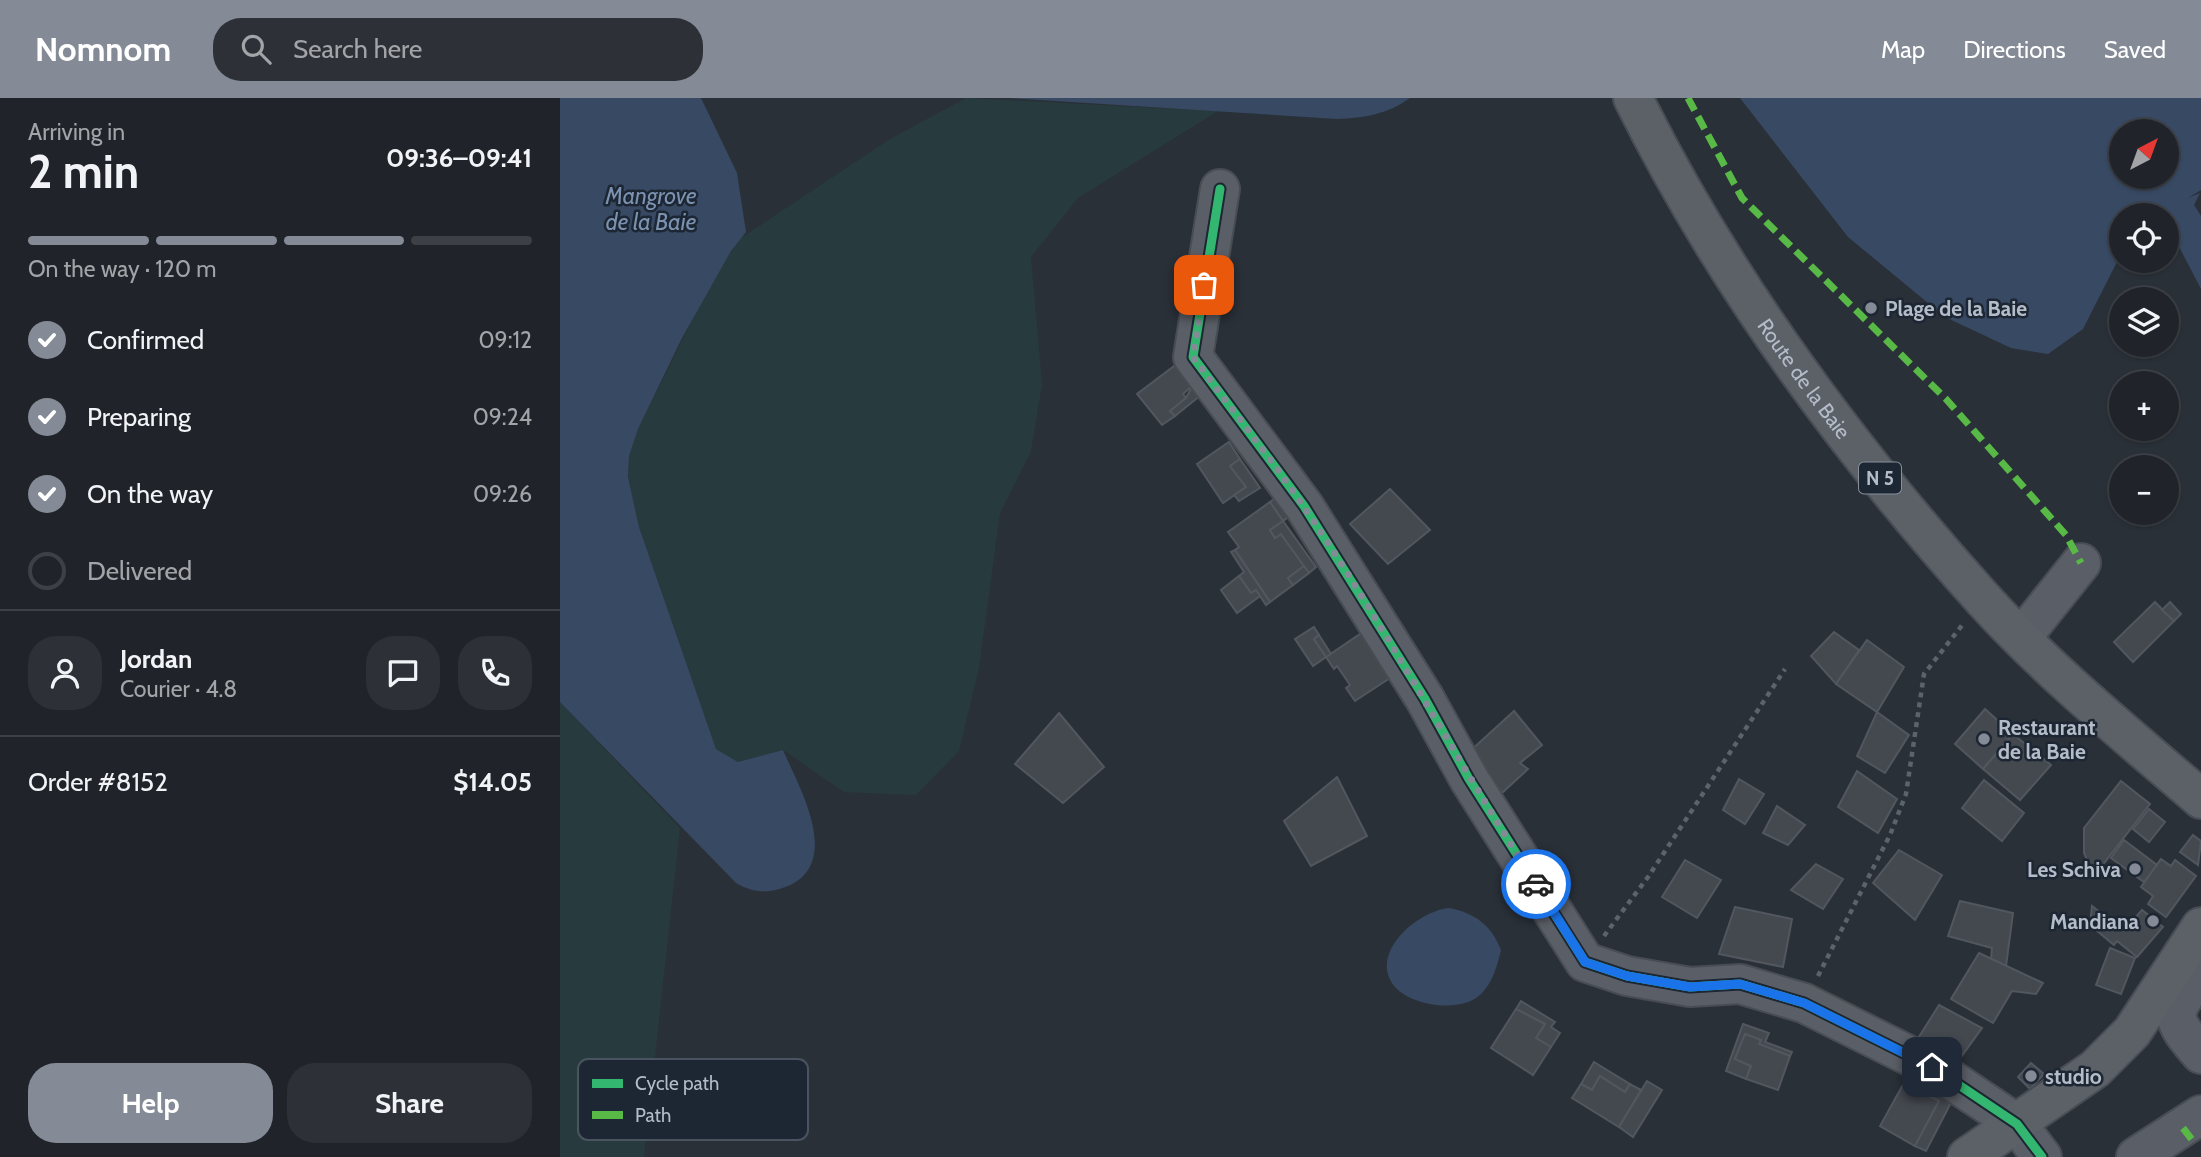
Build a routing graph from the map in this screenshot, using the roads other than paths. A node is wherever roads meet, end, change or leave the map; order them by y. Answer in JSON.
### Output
{"nodes":[{"id":1,"x":1633,"y":98,"type":"edge"},
{"id":2,"x":1220,"y":189,"type":"dead end"},
{"id":3,"x":2081,"y":563,"type":"dead end"},
{"id":4,"x":2022,"y":638,"type":"junction"},
{"id":5,"x":2201,"y":799,"type":"edge"},
{"id":6,"x":2201,"y":928,"type":"edge"},
{"id":7,"x":2201,"y":969,"type":"edge"},
{"id":8,"x":2201,"y":1054,"type":"edge"},
{"id":9,"x":2017,"y":1124,"type":"junction"},
{"id":10,"x":2193,"y":1128,"type":"edge"},
{"id":11,"x":1967,"y":1157,"type":"edge"},
{"id":12,"x":2042,"y":1157,"type":"edge"},
{"id":13,"x":2136,"y":1157,"type":"edge"}],
"edges":[{"from":1,"to":4,"type":"main road","name":"Route de la Baie","number":"N 5"},
{"from":2,"to":9,"type":"street"},
{"from":3,"to":4,"type":"street"},
{"from":4,"to":5,"type":"main road","name":"Route de la Baie","number":"N 5"},
{"from":6,"to":9,"type":"main road"},
{"from":7,"to":8,"type":"street"},
{"from":9,"to":11,"type":"main road"},
{"from":9,"to":12,"type":"street"},
{"from":10,"to":13,"type":"street"}]}
